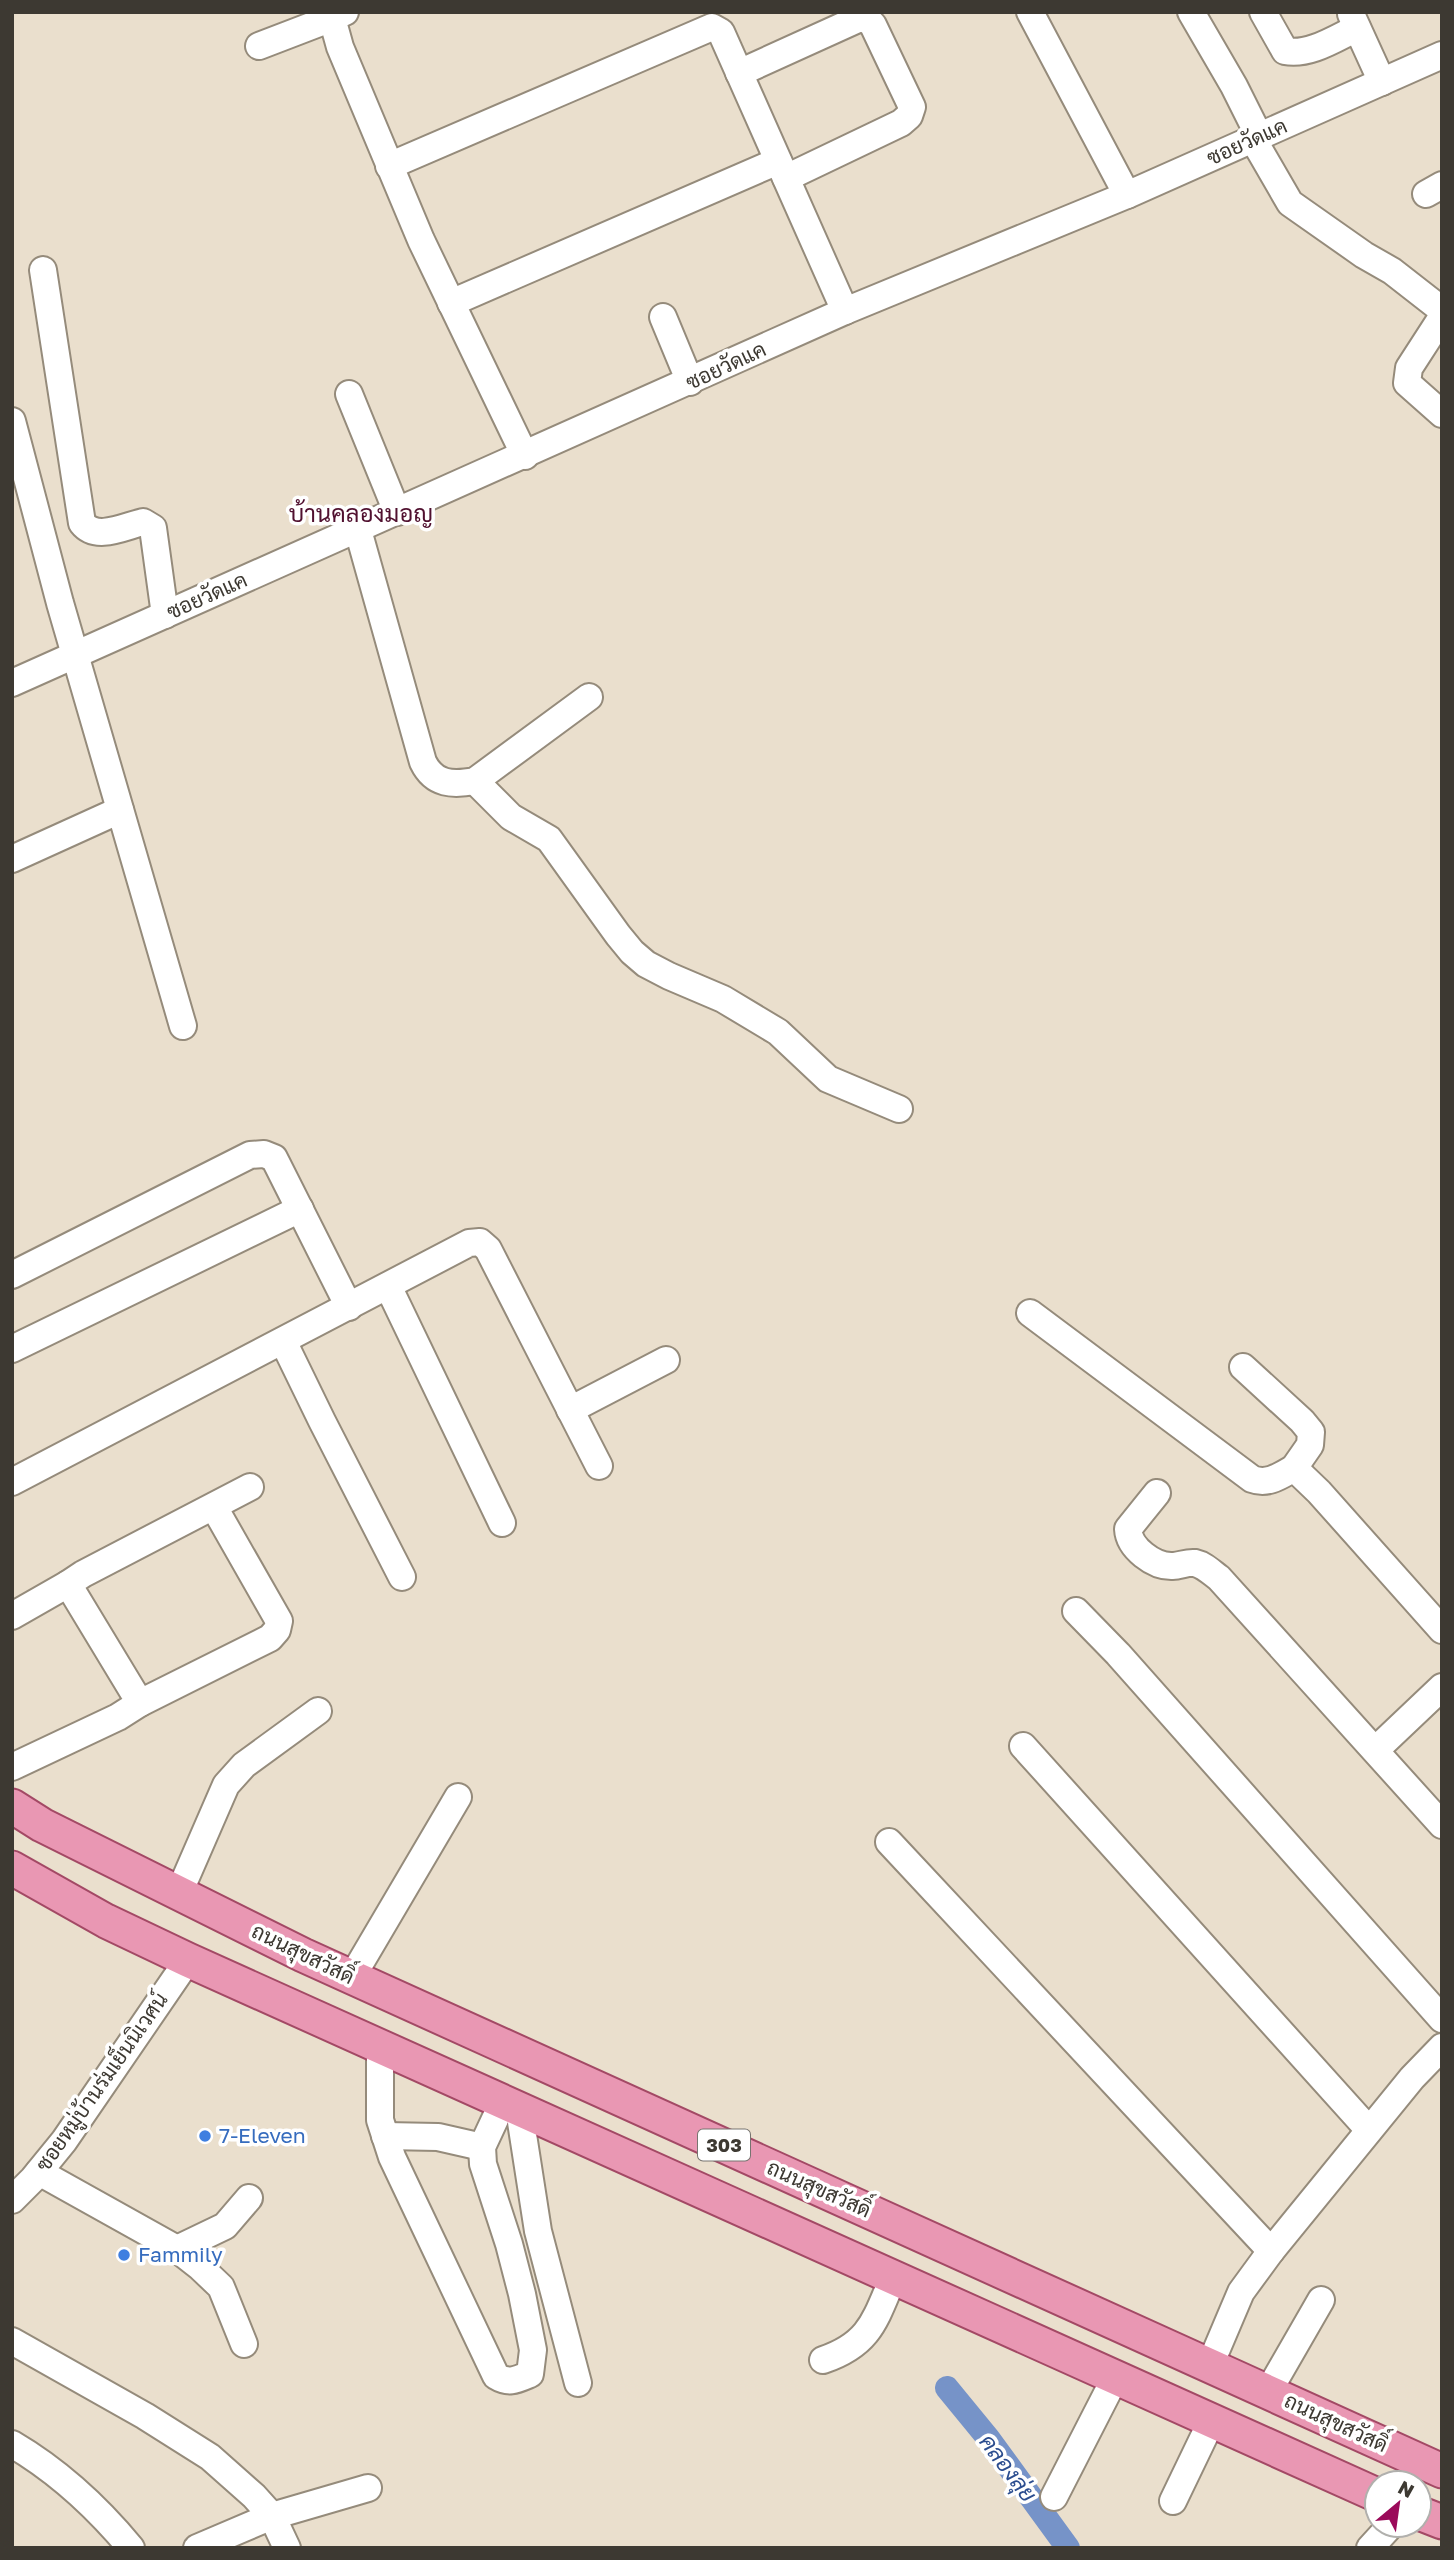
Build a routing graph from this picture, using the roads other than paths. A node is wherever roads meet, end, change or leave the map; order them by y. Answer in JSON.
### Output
{"nodes":[{"id":1,"x":1030,"y":12,"type":"edge"},
{"id":2,"x":1191,"y":12,"type":"edge"},
{"id":3,"x":1263,"y":12,"type":"edge"},
{"id":4,"x":338,"y":15,"type":"edge"},
{"id":5,"x":1354,"y":20,"type":"edge"},
{"id":6,"x":259,"y":46,"type":"dead end"},
{"id":7,"x":1442,"y":55,"type":"edge"},
{"id":8,"x":739,"y":73,"type":"junction"},
{"id":9,"x":1382,"y":82,"type":"junction"},
{"id":10,"x":1256,"y":138,"type":"junction"},
{"id":11,"x":389,"y":166,"type":"junction"},
{"id":12,"x":782,"y":170,"type":"junction"},
{"id":13,"x":1127,"y":195,"type":"junction"},
{"id":14,"x":43,"y":270,"type":"dead end"},
{"id":15,"x":451,"y":303,"type":"junction"},
{"id":16,"x":1442,"y":310,"type":"edge"},
{"id":17,"x":845,"y":311,"type":"junction"},
{"id":18,"x":663,"y":317,"type":"dead end"},
{"id":19,"x":1442,"y":317,"type":"edge"},
{"id":20,"x":690,"y":382,"type":"junction"},
{"id":21,"x":349,"y":394,"type":"dead end"},
{"id":22,"x":1442,"y":414,"type":"edge"},
{"id":23,"x":12,"y":421,"type":"edge"},
{"id":24,"x":525,"y":456,"type":"junction"},
{"id":25,"x":397,"y":512,"type":"junction"},
{"id":26,"x":358,"y":530,"type":"junction"},
{"id":27,"x":165,"y":615,"type":"junction"},
{"id":28,"x":76,"y":655,"type":"junction"},
{"id":29,"x":12,"y":683,"type":"edge"},
{"id":30,"x":589,"y":697,"type":"dead end"},
{"id":31,"x":475,"y":781,"type":"junction"},
{"id":32,"x":120,"y":810,"type":"junction"},
{"id":33,"x":12,"y":859,"type":"edge"},
{"id":34,"x":183,"y":1026,"type":"dead end"},
{"id":35,"x":899,"y":1110,"type":"dead end"},
{"id":36,"x":300,"y":1209,"type":"junction"},
{"id":37,"x":12,"y":1275,"type":"edge"},
{"id":38,"x":387,"y":1286,"type":"junction"},
{"id":39,"x":349,"y":1307,"type":"junction"},
{"id":40,"x":1030,"y":1313,"type":"dead end"},
{"id":41,"x":283,"y":1341,"type":"junction"},
{"id":42,"x":12,"y":1349,"type":"edge"},
{"id":43,"x":666,"y":1360,"type":"dead end"},
{"id":44,"x":1243,"y":1367,"type":"dead end"},
{"id":45,"x":570,"y":1410,"type":"junction"},
{"id":46,"x":598,"y":1466,"type":"dead end"},
{"id":47,"x":1294,"y":1468,"type":"junction"},
{"id":48,"x":12,"y":1482,"type":"edge"},
{"id":49,"x":250,"y":1487,"type":"dead end"},
{"id":50,"x":1157,"y":1493,"type":"dead end"},
{"id":51,"x":214,"y":1507,"type":"junction"},
{"id":52,"x":502,"y":1523,"type":"dead end"},
{"id":53,"x":402,"y":1577,"type":"dead end"},
{"id":54,"x":68,"y":1584,"type":"junction"},
{"id":55,"x":1076,"y":1611,"type":"dead end"},
{"id":56,"x":12,"y":1616,"type":"edge"},
{"id":57,"x":1442,"y":1630,"type":"edge"},
{"id":58,"x":1442,"y":1688,"type":"edge"},
{"id":59,"x":140,"y":1703,"type":"junction"},
{"id":60,"x":318,"y":1711,"type":"dead end"},
{"id":61,"x":1384,"y":1742,"type":"dead end"},
{"id":62,"x":1024,"y":1746,"type":"dead end"},
{"id":63,"x":12,"y":1766,"type":"edge"},
{"id":64,"x":458,"y":1797,"type":"dead end"},
{"id":65,"x":12,"y":1806,"type":"edge"},
{"id":66,"x":1441,"y":1822,"type":"edge"},
{"id":67,"x":889,"y":1842,"type":"dead end"},
{"id":68,"x":12,"y":1868,"type":"edge"},
{"id":69,"x":179,"y":1893,"type":"junction"},
{"id":70,"x":188,"y":1960,"type":"junction"},
{"id":71,"x":352,"y":1977,"type":"junction"},
{"id":72,"x":1442,"y":2019,"type":"edge"},
{"id":73,"x":380,"y":2046,"type":"junction"},
{"id":74,"x":1442,"y":2047,"type":"edge"},
{"id":75,"x":511,"y":2106,"type":"junction"},
{"id":76,"x":1369,"y":2130,"type":"junction"},
{"id":77,"x":385,"y":2136,"type":"junction"},
{"id":78,"x":482,"y":2147,"type":"junction"},
{"id":79,"x":39,"y":2172,"type":"junction"},
{"id":80,"x":249,"y":2198,"type":"dead end"},
{"id":81,"x":12,"y":2200,"type":"edge"},
{"id":82,"x":177,"y":2249,"type":"junction"},
{"id":83,"x":1271,"y":2251,"type":"junction"},
{"id":84,"x":893,"y":2278,"type":"junction"},
{"id":85,"x":1321,"y":2300,"type":"dead end"},
{"id":86,"x":12,"y":2341,"type":"edge"},
{"id":87,"x":244,"y":2344,"type":"dead end"},
{"id":88,"x":823,"y":2360,"type":"dead end"},
{"id":89,"x":1210,"y":2365,"type":"junction"},
{"id":90,"x":1115,"y":2378,"type":"junction"},
{"id":91,"x":578,"y":2383,"type":"dead end"},
{"id":92,"x":1268,"y":2392,"type":"junction"},
{"id":93,"x":1211,"y":2422,"type":"junction"},
{"id":94,"x":12,"y":2444,"type":"edge"},
{"id":95,"x":1442,"y":2471,"type":"edge"},
{"id":96,"x":368,"y":2488,"type":"dead end"},
{"id":97,"x":1363,"y":2489,"type":"edge"},
{"id":98,"x":1054,"y":2497,"type":"dead end"},
{"id":99,"x":1173,"y":2501,"type":"dead end"},
{"id":100,"x":272,"y":2516,"type":"junction"},
{"id":101,"x":131,"y":2548,"type":"edge"},
{"id":102,"x":197,"y":2548,"type":"edge"},
{"id":103,"x":287,"y":2548,"type":"edge"}],
"edges":[{"from":1,"to":13,"type":"street"},
{"from":2,"to":10,"type":"street"},
{"from":3,"to":5,"type":"street"},
{"from":4,"to":6,"type":"street"},
{"from":4,"to":11,"type":"street"},
{"from":5,"to":9,"type":"street"},
{"from":7,"to":9,"type":"street","name":"ซอยวัดแค"},
{"from":8,"to":11,"type":"street"},
{"from":8,"to":12,"type":"street"},
{"from":8,"to":12,"type":"street"},
{"from":9,"to":10,"type":"street","name":"ซอยวัดแค"},
{"from":10,"to":13,"type":"street","name":"ซอยวัดแค"},
{"from":10,"to":16,"type":"street"},
{"from":11,"to":15,"type":"street"},
{"from":12,"to":15,"type":"street"},
{"from":12,"to":17,"type":"street"},
{"from":13,"to":17,"type":"street","name":"ซอยวัดแค"},
{"from":14,"to":27,"type":"street"},
{"from":15,"to":24,"type":"street"},
{"from":17,"to":20,"type":"street","name":"ซอยวัดแค"},
{"from":18,"to":20,"type":"street"},
{"from":19,"to":22,"type":"street"},
{"from":20,"to":24,"type":"street","name":"ซอยวัดแค"},
{"from":21,"to":25,"type":"street"},
{"from":23,"to":28,"type":"street"},
{"from":24,"to":25,"type":"street","name":"ซอยวัดแค"},
{"from":25,"to":26,"type":"street","name":"ซอยวัดแค"},
{"from":26,"to":27,"type":"street","name":"ซอยวัดแค"},
{"from":26,"to":31,"type":"street"},
{"from":27,"to":28,"type":"street","name":"ซอยวัดแค"},
{"from":28,"to":29,"type":"street","name":"ซอยวัดแค"},
{"from":28,"to":32,"type":"street"},
{"from":30,"to":31,"type":"street"},
{"from":31,"to":35,"type":"street"},
{"from":32,"to":33,"type":"street"},
{"from":32,"to":34,"type":"street"},
{"from":36,"to":37,"type":"street"},
{"from":36,"to":39,"type":"street"},
{"from":36,"to":42,"type":"street"},
{"from":38,"to":39,"type":"street"},
{"from":38,"to":45,"type":"street"},
{"from":38,"to":52,"type":"street"},
{"from":39,"to":41,"type":"street"},
{"from":40,"to":47,"type":"street"},
{"from":41,"to":48,"type":"street"},
{"from":41,"to":53,"type":"street"},
{"from":43,"to":45,"type":"street"},
{"from":44,"to":47,"type":"street"},
{"from":45,"to":46,"type":"street"},
{"from":47,"to":57,"type":"street"},
{"from":49,"to":51,"type":"street"},
{"from":50,"to":66,"type":"street"},
{"from":51,"to":54,"type":"street"},
{"from":51,"to":59,"type":"street"},
{"from":54,"to":56,"type":"street"},
{"from":54,"to":59,"type":"street"},
{"from":55,"to":72,"type":"street"},
{"from":58,"to":61,"type":"street"},
{"from":59,"to":63,"type":"street"},
{"from":60,"to":69,"type":"street"},
{"from":62,"to":76,"type":"street"},
{"from":64,"to":71,"type":"street"},
{"from":65,"to":69,"type":"main road","name":"ถนนสุขสวัสดิ์","number":"303"},
{"from":67,"to":83,"type":"street"},
{"from":68,"to":70,"type":"main road","number":"303"},
{"from":69,"to":71,"type":"main road","name":"ถนนสุขสวัสดิ์","number":"303"},
{"from":70,"to":73,"type":"main road","number":"303"},
{"from":70,"to":79,"type":"street","name":"ซอยหมู่บ้านร่มเย็นนิเวศน์"},
{"from":71,"to":89,"type":"main road","name":"ถนนสุขสวัสดิ์","number":"303"},
{"from":73,"to":75,"type":"main road","number":"303"},
{"from":73,"to":77,"type":"street"},
{"from":74,"to":76,"type":"street"},
{"from":75,"to":78,"type":"street"},
{"from":75,"to":84,"type":"main road","number":"303"},
{"from":75,"to":91,"type":"street"},
{"from":76,"to":83,"type":"street"},
{"from":77,"to":78,"type":"street"},
{"from":77,"to":78,"type":"street"},
{"from":79,"to":81,"type":"street","name":"ซอยหมู่บ้านร่มเย็นนิเวศน์"},
{"from":79,"to":82,"type":"street"},
{"from":80,"to":82,"type":"street"},
{"from":82,"to":87,"type":"street"},
{"from":83,"to":89,"type":"street"},
{"from":84,"to":88,"type":"street"},
{"from":84,"to":90,"type":"main road","number":"303"},
{"from":85,"to":92,"type":"street"},
{"from":86,"to":100,"type":"street"},
{"from":89,"to":92,"type":"main road","name":"ถนนสุขสวัสดิ์","number":"303"},
{"from":90,"to":93,"type":"main road","number":"303"},
{"from":90,"to":98,"type":"street"},
{"from":92,"to":95,"type":"main road","name":"ถนนสุขสวัสดิ์","number":"303"},
{"from":93,"to":97,"type":"main road","number":"303"},
{"from":93,"to":99,"type":"street"},
{"from":94,"to":101,"type":"street"},
{"from":96,"to":100,"type":"street"},
{"from":100,"to":102,"type":"street"},
{"from":100,"to":103,"type":"street"}]}
